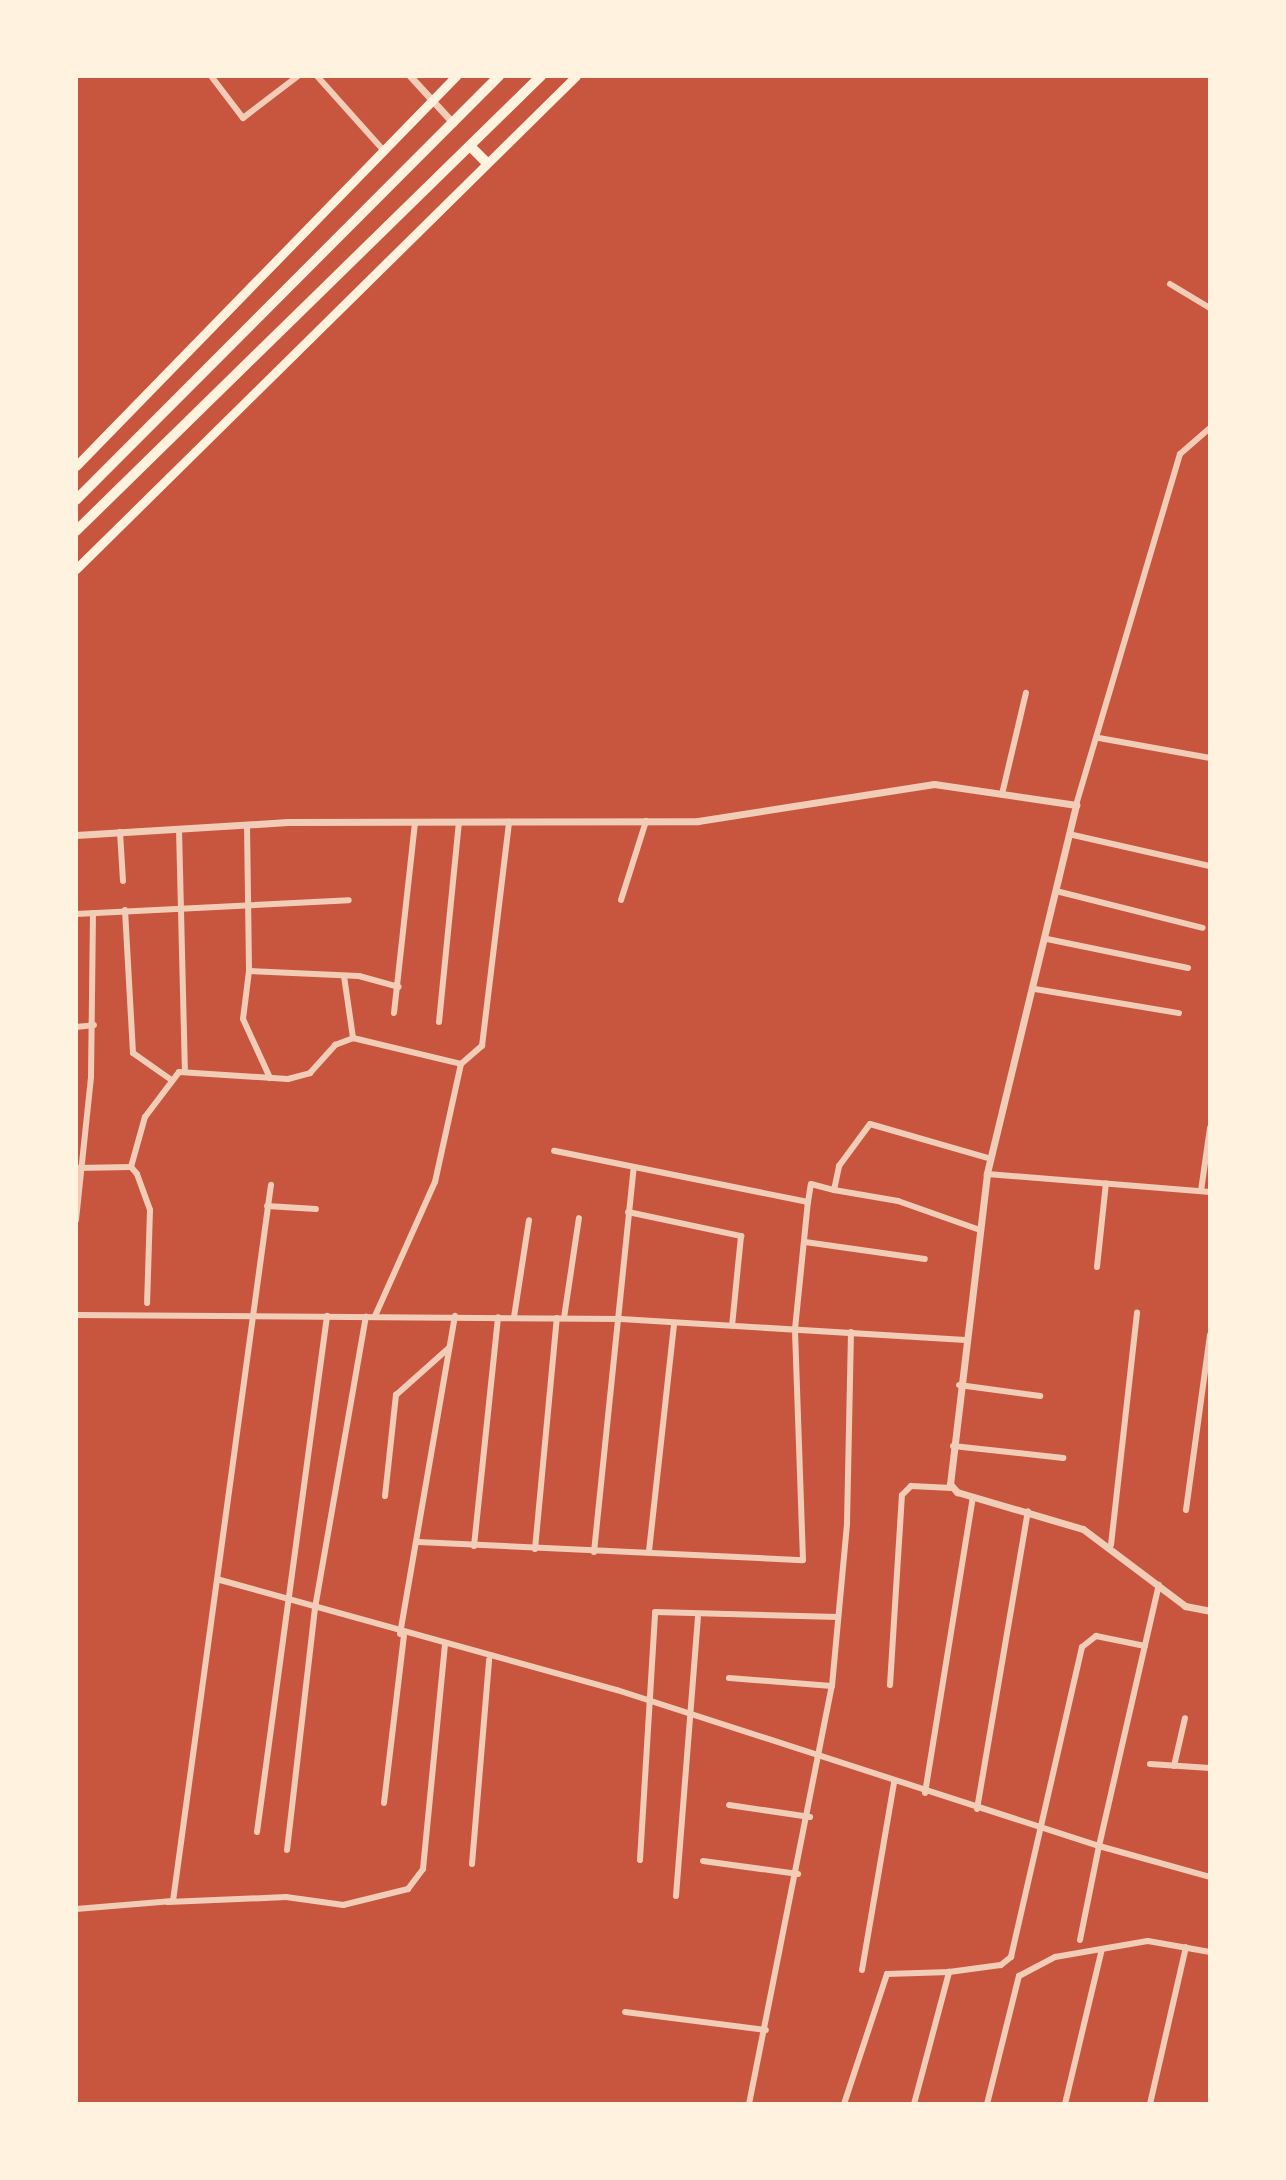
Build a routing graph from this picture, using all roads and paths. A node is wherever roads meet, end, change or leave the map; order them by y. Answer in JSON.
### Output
{"nodes":[{"id":1,"x":211,"y":76,"type":"edge"},
{"id":2,"x":298,"y":76,"type":"edge"},
{"id":3,"x":317,"y":76,"type":"edge"},
{"id":4,"x":410,"y":76,"type":"edge"},
{"id":5,"x":456,"y":76,"type":"edge"},
{"id":6,"x":499,"y":76,"type":"edge"},
{"id":7,"x":541,"y":76,"type":"edge"},
{"id":8,"x":576,"y":76,"type":"edge"},
{"id":9,"x":432,"y":99,"type":"junction"},
{"id":10,"x":453,"y":123,"type":"junction"},
{"id":11,"x":471,"y":147,"type":"junction"},
{"id":12,"x":384,"y":151,"type":"junction"},
{"id":13,"x":486,"y":162,"type":"junction"},
{"id":14,"x":1170,"y":284,"type":"dead end"},
{"id":15,"x":1210,"y":308,"type":"edge"},
{"id":16,"x":1210,"y":428,"type":"edge"},
{"id":17,"x":76,"y":466,"type":"edge"},
{"id":18,"x":76,"y":500,"type":"edge"},
{"id":19,"x":76,"y":531,"type":"edge"},
{"id":20,"x":76,"y":569,"type":"edge"},
{"id":21,"x":1026,"y":693,"type":"dead end"},
{"id":22,"x":1099,"y":738,"type":"junction"},
{"id":23,"x":1210,"y":758,"type":"edge"},
{"id":24,"x":1003,"y":790,"type":"junction"},
{"id":25,"x":1076,"y":805,"type":"junction"},
{"id":26,"x":646,"y":821,"type":"junction"},
{"id":27,"x":415,"y":822,"type":"junction"},
{"id":28,"x":459,"y":822,"type":"junction"},
{"id":29,"x":509,"y":822,"type":"junction"},
{"id":30,"x":247,"y":825,"type":"junction"},
{"id":31,"x":179,"y":829,"type":"junction"},
{"id":32,"x":120,"y":832,"type":"junction"},
{"id":33,"x":76,"y":835,"type":"edge"},
{"id":34,"x":1073,"y":835,"type":"junction"},
{"id":35,"x":1210,"y":866,"type":"edge"},
{"id":36,"x":123,"y":881,"type":"dead end"},
{"id":37,"x":1060,"y":892,"type":"junction"},
{"id":38,"x":349,"y":900,"type":"dead end"},
{"id":39,"x":621,"y":900,"type":"dead end"},
{"id":40,"x":248,"y":905,"type":"junction"},
{"id":41,"x":182,"y":907,"type":"junction"},
{"id":42,"x":125,"y":910,"type":"junction"},
{"id":43,"x":93,"y":913,"type":"junction"},
{"id":44,"x":76,"y":914,"type":"edge"},
{"id":45,"x":1203,"y":928,"type":"dead end"},
{"id":46,"x":1047,"y":939,"type":"junction"},
{"id":47,"x":1188,"y":968,"type":"dead end"},
{"id":48,"x":249,"y":971,"type":"junction"},
{"id":49,"x":344,"y":976,"type":"junction"},
{"id":50,"x":399,"y":987,"type":"junction"},
{"id":51,"x":1035,"y":989,"type":"junction"},
{"id":52,"x":394,"y":1013,"type":"dead end"},
{"id":53,"x":1179,"y":1013,"type":"dead end"},
{"id":54,"x":439,"y":1022,"type":"dead end"},
{"id":55,"x":94,"y":1025,"type":"junction"},
{"id":56,"x":76,"y":1027,"type":"edge"},
{"id":57,"x":353,"y":1038,"type":"junction"},
{"id":58,"x":461,"y":1064,"type":"junction"},
{"id":59,"x":185,"y":1071,"type":"junction"},
{"id":60,"x":270,"y":1078,"type":"junction"},
{"id":61,"x":170,"y":1079,"type":"junction"},
{"id":62,"x":1210,"y":1128,"type":"edge"},
{"id":63,"x":554,"y":1151,"type":"dead end"},
{"id":64,"x":991,"y":1159,"type":"junction"},
{"id":65,"x":131,"y":1167,"type":"junction"},
{"id":66,"x":78,"y":1168,"type":"edge"},
{"id":67,"x":634,"y":1168,"type":"junction"},
{"id":68,"x":987,"y":1174,"type":"junction"},
{"id":69,"x":1106,"y":1183,"type":"junction"},
{"id":70,"x":271,"y":1185,"type":"dead end"},
{"id":71,"x":834,"y":1190,"type":"junction"},
{"id":72,"x":1201,"y":1191,"type":"junction"},
{"id":73,"x":1210,"y":1192,"type":"edge"},
{"id":74,"x":808,"y":1202,"type":"junction"},
{"id":75,"x":267,"y":1206,"type":"junction"},
{"id":76,"x":316,"y":1209,"type":"dead end"},
{"id":77,"x":628,"y":1212,"type":"junction"},
{"id":78,"x":579,"y":1218,"type":"dead end"},
{"id":79,"x":76,"y":1220,"type":"edge"},
{"id":80,"x":529,"y":1220,"type":"dead end"},
{"id":81,"x":980,"y":1230,"type":"junction"},
{"id":82,"x":805,"y":1242,"type":"junction"},
{"id":83,"x":925,"y":1259,"type":"dead end"},
{"id":84,"x":1097,"y":1267,"type":"dead end"},
{"id":85,"x":147,"y":1303,"type":"dead end"},
{"id":86,"x":1137,"y":1312,"type":"dead end"},
{"id":87,"x":76,"y":1315,"type":"edge"},
{"id":88,"x":253,"y":1316,"type":"junction"},
{"id":89,"x":327,"y":1316,"type":"junction"},
{"id":90,"x":366,"y":1316,"type":"junction"},
{"id":91,"x":375,"y":1316,"type":"junction"},
{"id":92,"x":455,"y":1316,"type":"junction"},
{"id":93,"x":498,"y":1317,"type":"junction"},
{"id":94,"x":514,"y":1317,"type":"junction"},
{"id":95,"x":560,"y":1318,"type":"junction"},
{"id":96,"x":621,"y":1319,"type":"junction"},
{"id":97,"x":674,"y":1323,"type":"junction"},
{"id":98,"x":732,"y":1326,"type":"junction"},
{"id":99,"x":795,"y":1329,"type":"junction"},
{"id":100,"x":851,"y":1332,"type":"junction"},
{"id":101,"x":1210,"y":1335,"type":"edge"},
{"id":102,"x":965,"y":1340,"type":"junction"},
{"id":103,"x":449,"y":1348,"type":"junction"},
{"id":104,"x":959,"y":1385,"type":"junction"},
{"id":105,"x":1040,"y":1396,"type":"dead end"},
{"id":106,"x":953,"y":1446,"type":"junction"},
{"id":107,"x":1063,"y":1458,"type":"dead end"},
{"id":108,"x":952,"y":1488,"type":"junction"},
{"id":109,"x":385,"y":1496,"type":"dead end"},
{"id":110,"x":973,"y":1498,"type":"junction"},
{"id":111,"x":1186,"y":1510,"type":"dead end"},
{"id":112,"x":1028,"y":1511,"type":"junction"},
{"id":113,"x":418,"y":1542,"type":"junction"},
{"id":114,"x":1111,"y":1545,"type":"junction"},
{"id":115,"x":474,"y":1546,"type":"junction"},
{"id":116,"x":535,"y":1549,"type":"junction"},
{"id":117,"x":649,"y":1551,"type":"junction"},
{"id":118,"x":594,"y":1552,"type":"junction"},
{"id":119,"x":220,"y":1580,"type":"junction"},
{"id":120,"x":1159,"y":1585,"type":"junction"},
{"id":121,"x":285,"y":1598,"type":"junction"},
{"id":122,"x":315,"y":1608,"type":"junction"},
{"id":123,"x":1210,"y":1611,"type":"edge"},
{"id":124,"x":838,"y":1617,"type":"junction"},
{"id":125,"x":698,"y":1618,"type":"junction"},
{"id":126,"x":402,"y":1635,"type":"junction"},
{"id":127,"x":445,"y":1646,"type":"junction"},
{"id":128,"x":1145,"y":1646,"type":"junction"},
{"id":129,"x":489,"y":1660,"type":"junction"},
{"id":130,"x":729,"y":1678,"type":"dead end"},
{"id":131,"x":890,"y":1685,"type":"dead end"},
{"id":132,"x":832,"y":1686,"type":"junction"},
{"id":133,"x":650,"y":1701,"type":"junction"},
{"id":134,"x":692,"y":1718,"type":"junction"},
{"id":135,"x":1185,"y":1718,"type":"dead end"},
{"id":136,"x":822,"y":1759,"type":"junction"},
{"id":137,"x":1150,"y":1764,"type":"dead end"},
{"id":138,"x":1174,"y":1766,"type":"junction"},
{"id":139,"x":1210,"y":1768,"type":"edge"},
{"id":140,"x":894,"y":1783,"type":"junction"},
{"id":141,"x":925,"y":1793,"type":"junction"},
{"id":142,"x":384,"y":1803,"type":"dead end"},
{"id":143,"x":729,"y":1805,"type":"dead end"},
{"id":144,"x":977,"y":1809,"type":"junction"},
{"id":145,"x":810,"y":1817,"type":"junction"},
{"id":146,"x":1042,"y":1829,"type":"junction"},
{"id":147,"x":257,"y":1832,"type":"dead end"},
{"id":148,"x":1099,"y":1846,"type":"junction"},
{"id":149,"x":287,"y":1850,"type":"dead end"},
{"id":150,"x":640,"y":1860,"type":"dead end"},
{"id":151,"x":703,"y":1861,"type":"dead end"},
{"id":152,"x":472,"y":1864,"type":"dead end"},
{"id":153,"x":798,"y":1874,"type":"junction"},
{"id":154,"x":1210,"y":1877,"type":"edge"},
{"id":155,"x":676,"y":1896,"type":"dead end"},
{"id":156,"x":165,"y":1902,"type":"junction"},
{"id":157,"x":76,"y":1909,"type":"edge"},
{"id":158,"x":1080,"y":1940,"type":"dead end"},
{"id":159,"x":1186,"y":1947,"type":"junction"},
{"id":160,"x":1102,"y":1949,"type":"junction"},
{"id":161,"x":1210,"y":1952,"type":"edge"},
{"id":162,"x":862,"y":1970,"type":"dead end"},
{"id":163,"x":949,"y":1972,"type":"junction"},
{"id":164,"x":625,"y":2012,"type":"dead end"},
{"id":165,"x":766,"y":2030,"type":"junction"},
{"id":166,"x":749,"y":2104,"type":"edge"},
{"id":167,"x":844,"y":2104,"type":"edge"},
{"id":168,"x":914,"y":2104,"type":"edge"},
{"id":169,"x":987,"y":2104,"type":"edge"},
{"id":170,"x":1065,"y":2104,"type":"edge"},
{"id":171,"x":1150,"y":2104,"type":"edge"}],
"edges":[{"from":1,"to":2,"type":"street"},
{"from":3,"to":12,"type":"street"},
{"from":4,"to":9,"type":"street"},
{"from":5,"to":9,"type":"main road"},
{"from":6,"to":10,"type":"highway"},
{"from":7,"to":11,"type":"highway"},
{"from":8,"to":13,"type":"main road"},
{"from":9,"to":10,"type":"street"},
{"from":9,"to":12,"type":"main road"},
{"from":10,"to":18,"type":"highway"},
{"from":11,"to":13,"type":"highway"},
{"from":11,"to":19,"type":"highway"},
{"from":12,"to":17,"type":"main road"},
{"from":13,"to":20,"type":"main road"},
{"from":14,"to":15,"type":"street"},
{"from":16,"to":22,"type":"street"},
{"from":21,"to":24,"type":"street"},
{"from":22,"to":23,"type":"street"},
{"from":22,"to":25,"type":"street"},
{"from":24,"to":25,"type":"street"},
{"from":24,"to":26,"type":"street"},
{"from":25,"to":34,"type":"street"},
{"from":26,"to":29,"type":"street"},
{"from":26,"to":39,"type":"street"},
{"from":27,"to":28,"type":"street"},
{"from":27,"to":30,"type":"street"},
{"from":27,"to":50,"type":"street"},
{"from":28,"to":29,"type":"street"},
{"from":28,"to":54,"type":"street"},
{"from":29,"to":58,"type":"street"},
{"from":30,"to":31,"type":"street"},
{"from":30,"to":40,"type":"street"},
{"from":31,"to":32,"type":"street"},
{"from":31,"to":41,"type":"street"},
{"from":32,"to":33,"type":"street"},
{"from":32,"to":36,"type":"street"},
{"from":34,"to":35,"type":"street"},
{"from":34,"to":37,"type":"street"},
{"from":37,"to":45,"type":"street"},
{"from":37,"to":46,"type":"street"},
{"from":38,"to":40,"type":"street"},
{"from":40,"to":41,"type":"street"},
{"from":40,"to":48,"type":"street"},
{"from":41,"to":42,"type":"street"},
{"from":41,"to":59,"type":"street"},
{"from":42,"to":43,"type":"street"},
{"from":42,"to":61,"type":"street"},
{"from":43,"to":44,"type":"street"},
{"from":43,"to":55,"type":"street"},
{"from":46,"to":47,"type":"street"},
{"from":46,"to":51,"type":"street"},
{"from":48,"to":49,"type":"street"},
{"from":48,"to":60,"type":"street"},
{"from":49,"to":50,"type":"street"},
{"from":49,"to":57,"type":"street"},
{"from":50,"to":52,"type":"street"},
{"from":51,"to":53,"type":"street"},
{"from":51,"to":64,"type":"street"},
{"from":55,"to":56,"type":"street"},
{"from":55,"to":66,"type":"street"},
{"from":57,"to":58,"type":"street"},
{"from":57,"to":60,"type":"street"},
{"from":58,"to":91,"type":"street"},
{"from":59,"to":60,"type":"street"},
{"from":59,"to":61,"type":"street"},
{"from":61,"to":65,"type":"street"},
{"from":62,"to":72,"type":"street"},
{"from":63,"to":67,"type":"street"},
{"from":64,"to":68,"type":"street"},
{"from":64,"to":71,"type":"street"},
{"from":65,"to":66,"type":"street"},
{"from":65,"to":85,"type":"street"},
{"from":66,"to":79,"type":"street"},
{"from":67,"to":74,"type":"street"},
{"from":67,"to":77,"type":"street"},
{"from":68,"to":69,"type":"street"},
{"from":68,"to":81,"type":"street"},
{"from":69,"to":72,"type":"street"},
{"from":69,"to":84,"type":"street"},
{"from":70,"to":75,"type":"street"},
{"from":71,"to":74,"type":"street"},
{"from":71,"to":81,"type":"street"},
{"from":72,"to":73,"type":"street"},
{"from":74,"to":82,"type":"street"},
{"from":75,"to":76,"type":"street"},
{"from":75,"to":88,"type":"street"},
{"from":77,"to":96,"type":"street"},
{"from":77,"to":98,"type":"street"},
{"from":78,"to":95,"type":"street"},
{"from":80,"to":94,"type":"street"},
{"from":81,"to":102,"type":"street"},
{"from":82,"to":83,"type":"street"},
{"from":82,"to":99,"type":"street"},
{"from":86,"to":114,"type":"street"},
{"from":87,"to":88,"type":"street"},
{"from":88,"to":89,"type":"street"},
{"from":88,"to":119,"type":"street"},
{"from":89,"to":90,"type":"street"},
{"from":89,"to":121,"type":"street"},
{"from":90,"to":91,"type":"street"},
{"from":90,"to":122,"type":"street"},
{"from":91,"to":92,"type":"street"},
{"from":92,"to":93,"type":"street"},
{"from":92,"to":103,"type":"street"},
{"from":93,"to":94,"type":"street"},
{"from":93,"to":115,"type":"street"},
{"from":94,"to":95,"type":"street"},
{"from":95,"to":96,"type":"street"},
{"from":95,"to":116,"type":"street"},
{"from":96,"to":97,"type":"street"},
{"from":96,"to":118,"type":"street"},
{"from":97,"to":98,"type":"street"},
{"from":97,"to":117,"type":"street"},
{"from":98,"to":99,"type":"street"},
{"from":99,"to":100,"type":"street"},
{"from":99,"to":117,"type":"street"},
{"from":100,"to":102,"type":"street"},
{"from":100,"to":124,"type":"street"},
{"from":101,"to":111,"type":"street"},
{"from":102,"to":104,"type":"street"},
{"from":103,"to":109,"type":"street"},
{"from":103,"to":113,"type":"street"},
{"from":104,"to":105,"type":"street"},
{"from":104,"to":106,"type":"street"},
{"from":106,"to":107,"type":"street"},
{"from":106,"to":108,"type":"street"},
{"from":108,"to":110,"type":"street"},
{"from":108,"to":131,"type":"street"},
{"from":110,"to":112,"type":"street"},
{"from":110,"to":141,"type":"street"},
{"from":112,"to":114,"type":"street"},
{"from":112,"to":144,"type":"street"},
{"from":113,"to":115,"type":"street"},
{"from":113,"to":126,"type":"street"},
{"from":114,"to":120,"type":"street"},
{"from":115,"to":116,"type":"street"},
{"from":116,"to":118,"type":"street"},
{"from":117,"to":118,"type":"street"},
{"from":119,"to":121,"type":"street"},
{"from":119,"to":156,"type":"street"},
{"from":120,"to":123,"type":"street"},
{"from":120,"to":128,"type":"street"},
{"from":121,"to":122,"type":"street"},
{"from":121,"to":147,"type":"street"},
{"from":122,"to":126,"type":"street"},
{"from":122,"to":149,"type":"street"},
{"from":124,"to":125,"type":"street"},
{"from":124,"to":132,"type":"street"},
{"from":125,"to":133,"type":"street"},
{"from":125,"to":134,"type":"street"},
{"from":126,"to":127,"type":"street"},
{"from":126,"to":142,"type":"street"},
{"from":127,"to":129,"type":"street"},
{"from":127,"to":156,"type":"street"},
{"from":128,"to":146,"type":"street"},
{"from":128,"to":148,"type":"street"},
{"from":129,"to":133,"type":"street"},
{"from":129,"to":152,"type":"street"},
{"from":130,"to":132,"type":"street"},
{"from":132,"to":136,"type":"street"},
{"from":133,"to":134,"type":"street"},
{"from":133,"to":150,"type":"street"},
{"from":134,"to":136,"type":"street"},
{"from":134,"to":155,"type":"street"},
{"from":135,"to":138,"type":"street"},
{"from":136,"to":140,"type":"street"},
{"from":136,"to":145,"type":"street"},
{"from":137,"to":138,"type":"street"},
{"from":138,"to":139,"type":"street"},
{"from":140,"to":141,"type":"street"},
{"from":140,"to":162,"type":"street"},
{"from":141,"to":144,"type":"street"},
{"from":143,"to":145,"type":"street"},
{"from":144,"to":146,"type":"street"},
{"from":145,"to":153,"type":"street"},
{"from":146,"to":148,"type":"street"},
{"from":146,"to":163,"type":"street"},
{"from":148,"to":154,"type":"street"},
{"from":148,"to":158,"type":"street"},
{"from":151,"to":153,"type":"street"},
{"from":153,"to":165,"type":"street"},
{"from":156,"to":157,"type":"street"},
{"from":159,"to":160,"type":"street"},
{"from":159,"to":161,"type":"street"},
{"from":159,"to":171,"type":"street"},
{"from":160,"to":169,"type":"street"},
{"from":160,"to":170,"type":"street"},
{"from":163,"to":167,"type":"street"},
{"from":163,"to":168,"type":"street"},
{"from":164,"to":165,"type":"street"},
{"from":165,"to":166,"type":"street"}]}
